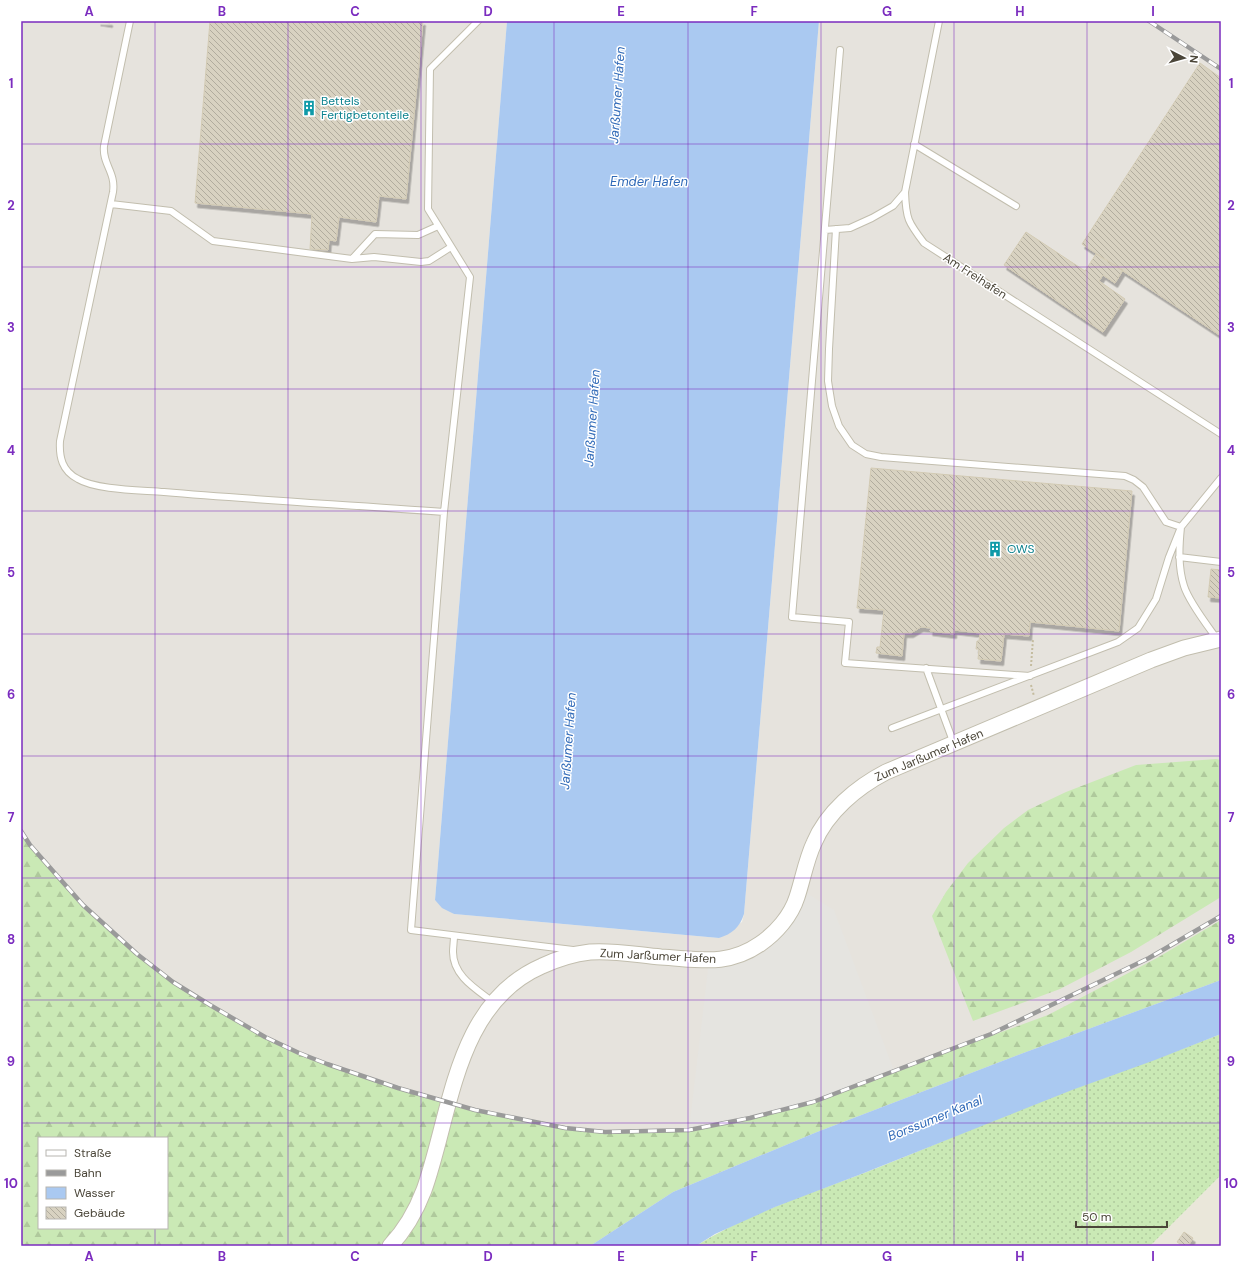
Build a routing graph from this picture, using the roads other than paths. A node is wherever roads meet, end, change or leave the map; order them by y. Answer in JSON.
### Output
{"nodes":[{"id":1,"x":130,"y":21,"type":"edge"},
{"id":2,"x":478,"y":21,"type":"edge"},
{"id":3,"x":939,"y":21,"type":"edge"},
{"id":4,"x":840,"y":50,"type":"dead end"},
{"id":5,"x":914,"y":144,"type":"junction"},
{"id":6,"x":905,"y":192,"type":"junction"},
{"id":7,"x":111,"y":204,"type":"junction"},
{"id":8,"x":1016,"y":206,"type":"dead end"},
{"id":9,"x":438,"y":226,"type":"junction"},
{"id":10,"x":836,"y":229,"type":"junction"},
{"id":11,"x":825,"y":230,"type":"junction"},
{"id":12,"x":451,"y":247,"type":"junction"},
{"id":13,"x":352,"y":259,"type":"junction"},
{"id":14,"x":1221,"y":434,"type":"edge"},
{"id":15,"x":1221,"y":478,"type":"edge"},
{"id":16,"x":444,"y":512,"type":"junction"},
{"id":17,"x":1181,"y":527,"type":"junction"},
{"id":18,"x":1179,"y":557,"type":"junction"},
{"id":19,"x":1221,"y":562,"type":"edge"},
{"id":20,"x":1219,"y":639,"type":"edge"},
{"id":21,"x":926,"y":668,"type":"junction"},
{"id":22,"x":1030,"y":676,"type":"junction"},
{"id":23,"x":941,"y":709,"type":"junction"},
{"id":24,"x":892,"y":728,"type":"dead end"},
{"id":25,"x":954,"y":744,"type":"junction"},
{"id":26,"x":454,"y":936,"type":"junction"},
{"id":27,"x":590,"y":952,"type":"junction"},
{"id":28,"x":493,"y":1002,"type":"junction"},
{"id":29,"x":390,"y":1246,"type":"edge"}],
"edges":[{"from":1,"to":7,"type":"lane"},
{"from":2,"to":9,"type":"lane"},
{"from":3,"to":5,"type":"lane","name":"Am Freihafen"},
{"from":4,"to":11,"type":"lane"},
{"from":5,"to":6,"type":"lane","name":"Am Freihafen"},
{"from":5,"to":8,"type":"lane"},
{"from":6,"to":10,"type":"lane"},
{"from":6,"to":14,"type":"lane","name":"Am Freihafen"},
{"from":7,"to":13,"type":"lane"},
{"from":7,"to":16,"type":"lane"},
{"from":9,"to":12,"type":"lane"},
{"from":9,"to":13,"type":"lane"},
{"from":10,"to":11,"type":"lane"},
{"from":10,"to":17,"type":"lane"},
{"from":11,"to":21,"type":"lane"},
{"from":12,"to":13,"type":"lane"},
{"from":12,"to":16,"type":"lane"},
{"from":15,"to":17,"type":"lane"},
{"from":16,"to":26,"type":"lane"},
{"from":17,"to":18,"type":"lane"},
{"from":17,"to":22,"type":"lane"},
{"from":18,"to":19,"type":"lane"},
{"from":18,"to":20,"type":"lane"},
{"from":20,"to":25,"type":"street","name":"Zum Jarßumer Hafen"},
{"from":21,"to":22,"type":"lane"},
{"from":21,"to":23,"type":"lane"},
{"from":22,"to":23,"type":"lane"},
{"from":23,"to":24,"type":"lane"},
{"from":23,"to":25,"type":"lane"},
{"from":25,"to":27,"type":"street","name":"Zum Jarßumer Hafen"},
{"from":26,"to":27,"type":"lane"},
{"from":26,"to":28,"type":"lane"},
{"from":27,"to":28,"type":"street","name":"Zum Jarßumer Hafen"},
{"from":28,"to":29,"type":"street","name":"Zum Jarßumer Hafen"}]}
